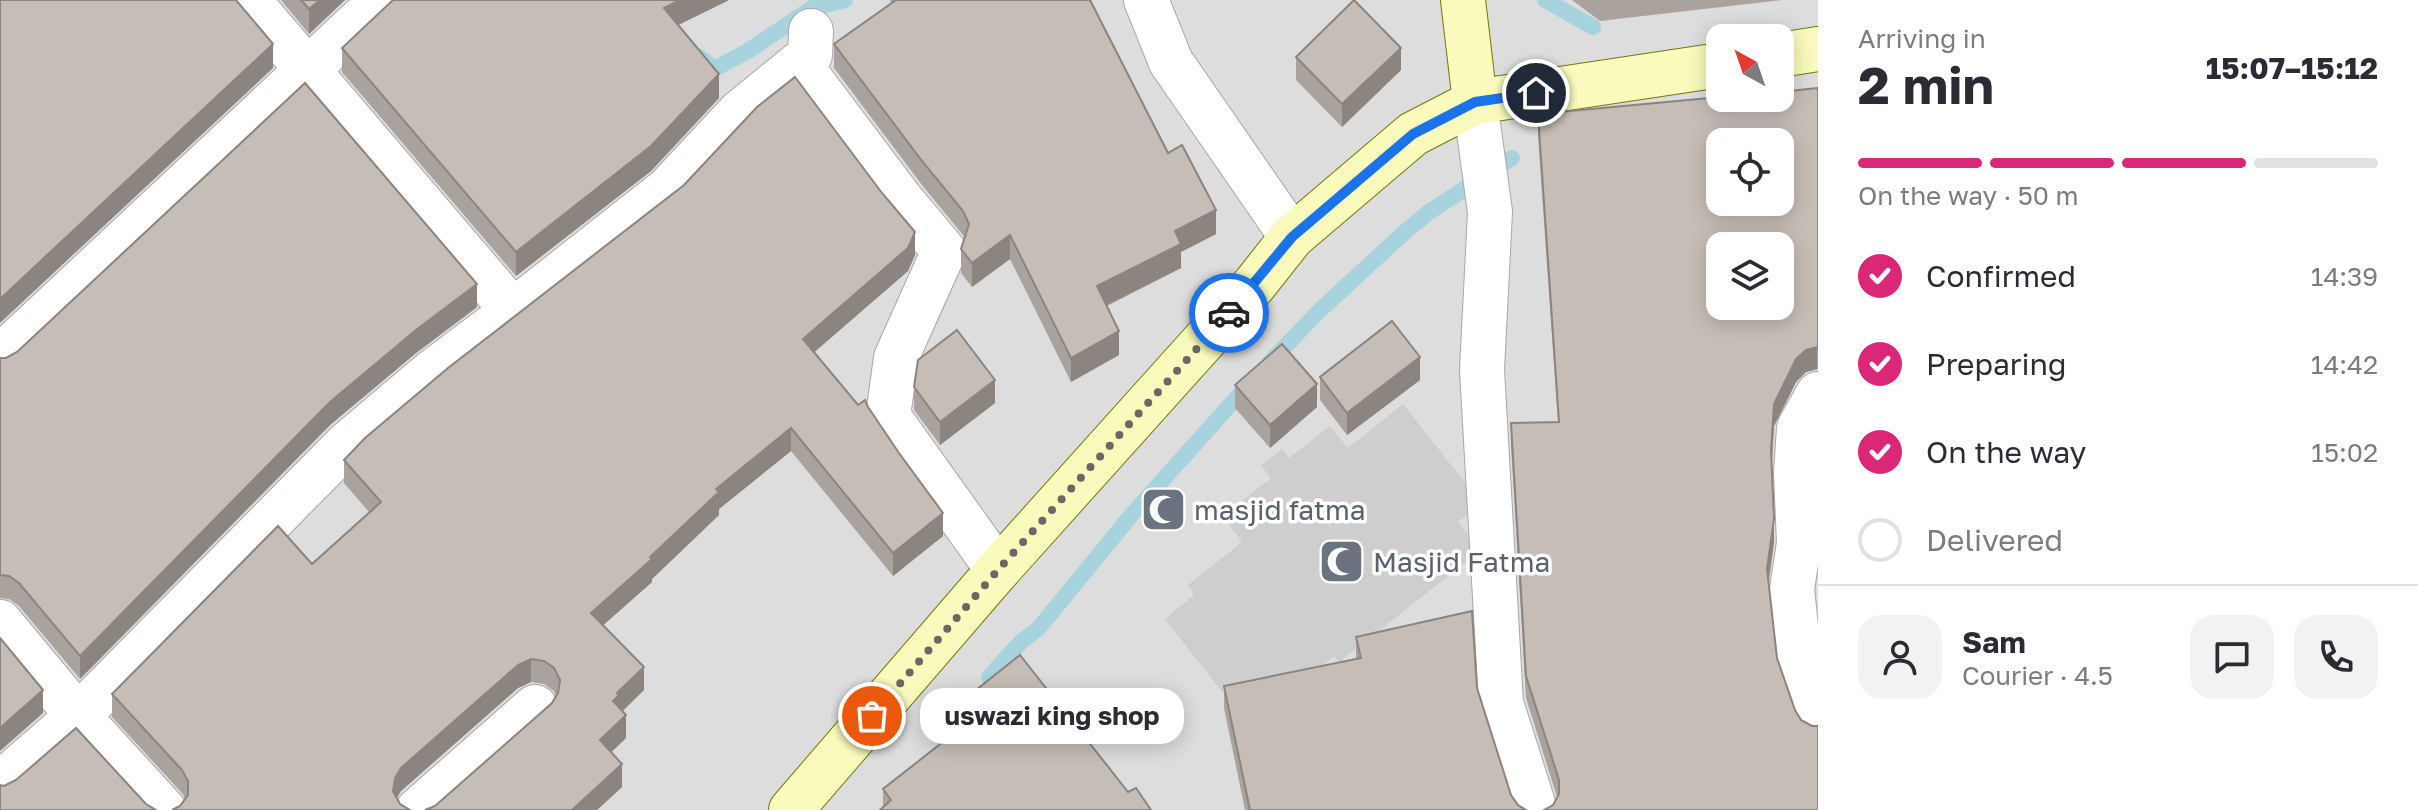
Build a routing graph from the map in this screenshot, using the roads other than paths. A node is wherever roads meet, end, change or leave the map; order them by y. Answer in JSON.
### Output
{"nodes":[{"id":1,"x":248,"y":0,"type":"edge"},
{"id":2,"x":382,"y":0,"type":"edge"},
{"id":3,"x":1146,"y":0,"type":"edge"},
{"id":4,"x":1463,"y":0,"type":"edge"},
{"id":5,"x":1818,"y":49,"type":"edge"},
{"id":6,"x":1794,"y":53,"type":"edge"},
{"id":7,"x":1706,"y":68,"type":"edge"},
{"id":8,"x":308,"y":70,"type":"junction"},
{"id":9,"x":1477,"y":119,"type":"junction"},
{"id":10,"x":1292,"y":237,"type":"junction"},
{"id":11,"x":513,"y":311,"type":"junction"},
{"id":12,"x":0,"y":357,"type":"edge"},
{"id":13,"x":1818,"y":394,"type":"edge"},
{"id":14,"x":998,"y":570,"type":"junction"},
{"id":15,"x":0,"y":622,"type":"edge"},
{"id":16,"x":535,"y":707,"type":"dead end"},
{"id":17,"x":78,"y":716,"type":"junction"},
{"id":18,"x":1818,"y":724,"type":"edge"},
{"id":19,"x":0,"y":784,"type":"edge"},
{"id":20,"x":164,"y":810,"type":"edge"},
{"id":21,"x":418,"y":810,"type":"edge"},
{"id":22,"x":791,"y":810,"type":"edge"},
{"id":23,"x":1535,"y":810,"type":"edge"}],
"edges":[{"from":1,"to":8,"type":"street"},
{"from":2,"to":8,"type":"street"},
{"from":3,"to":10,"type":"street"},
{"from":4,"to":9,"type":"street"},
{"from":5,"to":6,"type":"street"},
{"from":7,"to":9,"type":"street"},
{"from":8,"to":11,"type":"street"},
{"from":8,"to":12,"type":"street"},
{"from":9,"to":10,"type":"street"},
{"from":9,"to":23,"type":"street"},
{"from":10,"to":14,"type":"street"},
{"from":11,"to":14,"type":"street"},
{"from":11,"to":17,"type":"street"},
{"from":13,"to":18,"type":"street"},
{"from":14,"to":22,"type":"street"},
{"from":15,"to":17,"type":"street"},
{"from":16,"to":21,"type":"street"},
{"from":17,"to":19,"type":"street"},
{"from":17,"to":20,"type":"street"}]}
